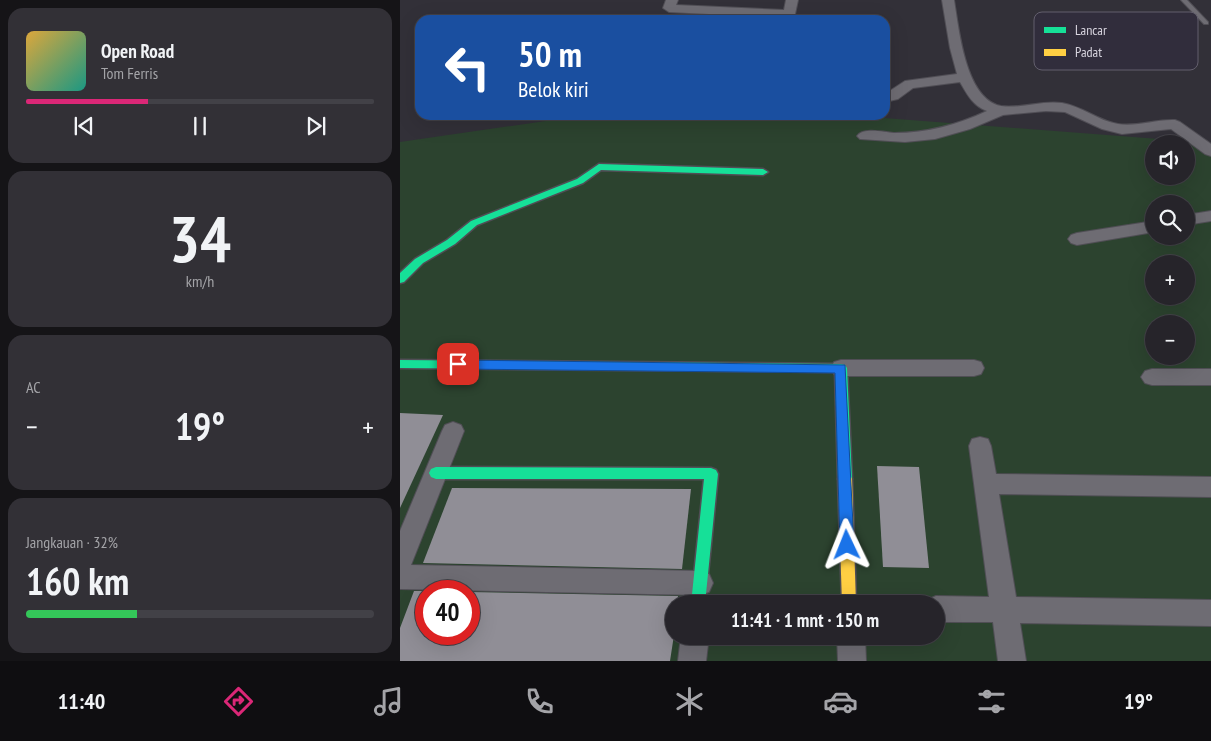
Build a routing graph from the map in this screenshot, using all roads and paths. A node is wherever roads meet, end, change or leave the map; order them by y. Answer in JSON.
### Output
{"nodes":[{"id":1,"x":672,"y":0,"type":"edge"},
{"id":2,"x":792,"y":0,"type":"edge"},
{"id":3,"x":948,"y":0,"type":"edge"},
{"id":4,"x":1184,"y":0,"type":"edge"},
{"id":5,"x":730,"y":6,"type":"edge"},
{"id":6,"x":1195,"y":12,"type":"edge"},
{"id":7,"x":1198,"y":15,"type":"edge"},
{"id":8,"x":1206,"y":23,"type":"dead end"},
{"id":9,"x":965,"y":77,"type":"junction"},
{"id":10,"x":890,"y":97,"type":"edge"},
{"id":11,"x":1001,"y":110,"type":"junction"},
{"id":12,"x":865,"y":136,"type":"dead end"},
{"id":13,"x":1211,"y":151,"type":"edge"},
{"id":14,"x":763,"y":172,"type":"dead end"},
{"id":15,"x":1211,"y":216,"type":"edge"},
{"id":16,"x":1195,"y":219,"type":"edge"},
{"id":17,"x":1145,"y":228,"type":"edge"},
{"id":18,"x":1077,"y":239,"type":"dead end"},
{"id":19,"x":400,"y":279,"type":"edge"},
{"id":20,"x":400,"y":364,"type":"edge"},
{"id":21,"x":841,"y":368,"type":"junction"},
{"id":22,"x":974,"y":368,"type":"dead end"},
{"id":23,"x":1152,"y":377,"type":"dead end"},
{"id":24,"x":1211,"y":377,"type":"edge"},
{"id":25,"x":453,"y":432,"type":"dead end"},
{"id":26,"x":980,"y":446,"type":"dead end"},
{"id":27,"x":436,"y":473,"type":"junction"},
{"id":28,"x":986,"y":484,"type":"junction"},
{"id":29,"x":1211,"y":487,"type":"edge"},
{"id":30,"x":400,"y":562,"type":"edge"},
{"id":31,"x":400,"y":577,"type":"edge"},
{"id":32,"x":699,"y":593,"type":"edge"},
{"id":33,"x":850,"y":595,"type":"edge"},
{"id":34,"x":945,"y":609,"type":"edge"},
{"id":35,"x":1004,"y":609,"type":"junction"},
{"id":36,"x":1211,"y":613,"type":"edge"},
{"id":37,"x":694,"y":645,"type":"edge"},
{"id":38,"x":851,"y":645,"type":"edge"},
{"id":39,"x":692,"y":661,"type":"edge"},
{"id":40,"x":852,"y":661,"type":"edge"},
{"id":41,"x":1012,"y":661,"type":"edge"}],
"edges":[{"from":1,"to":5,"type":"street"},
{"from":2,"to":5,"type":"street"},
{"from":3,"to":9,"type":"street"},
{"from":4,"to":6,"type":"lane"},
{"from":7,"to":8,"type":"lane"},
{"from":9,"to":10,"type":"street"},
{"from":9,"to":11,"type":"street"},
{"from":11,"to":12,"type":"street"},
{"from":11,"to":13,"type":"street"},
{"from":14,"to":19,"type":"street"},
{"from":15,"to":16,"type":"street"},
{"from":17,"to":18,"type":"street"},
{"from":20,"to":21,"type":"street"},
{"from":21,"to":22,"type":"street"},
{"from":21,"to":33,"type":"street"},
{"from":23,"to":24,"type":"street"},
{"from":25,"to":27,"type":"street"},
{"from":26,"to":28,"type":"street"},
{"from":27,"to":30,"type":"street"},
{"from":27,"to":32,"type":"street"},
{"from":28,"to":29,"type":"street"},
{"from":28,"to":35,"type":"street"},
{"from":31,"to":32,"type":"street"},
{"from":34,"to":35,"type":"street"},
{"from":35,"to":36,"type":"street"},
{"from":35,"to":41,"type":"street"},
{"from":37,"to":39,"type":"street"},
{"from":38,"to":40,"type":"street"}]}
